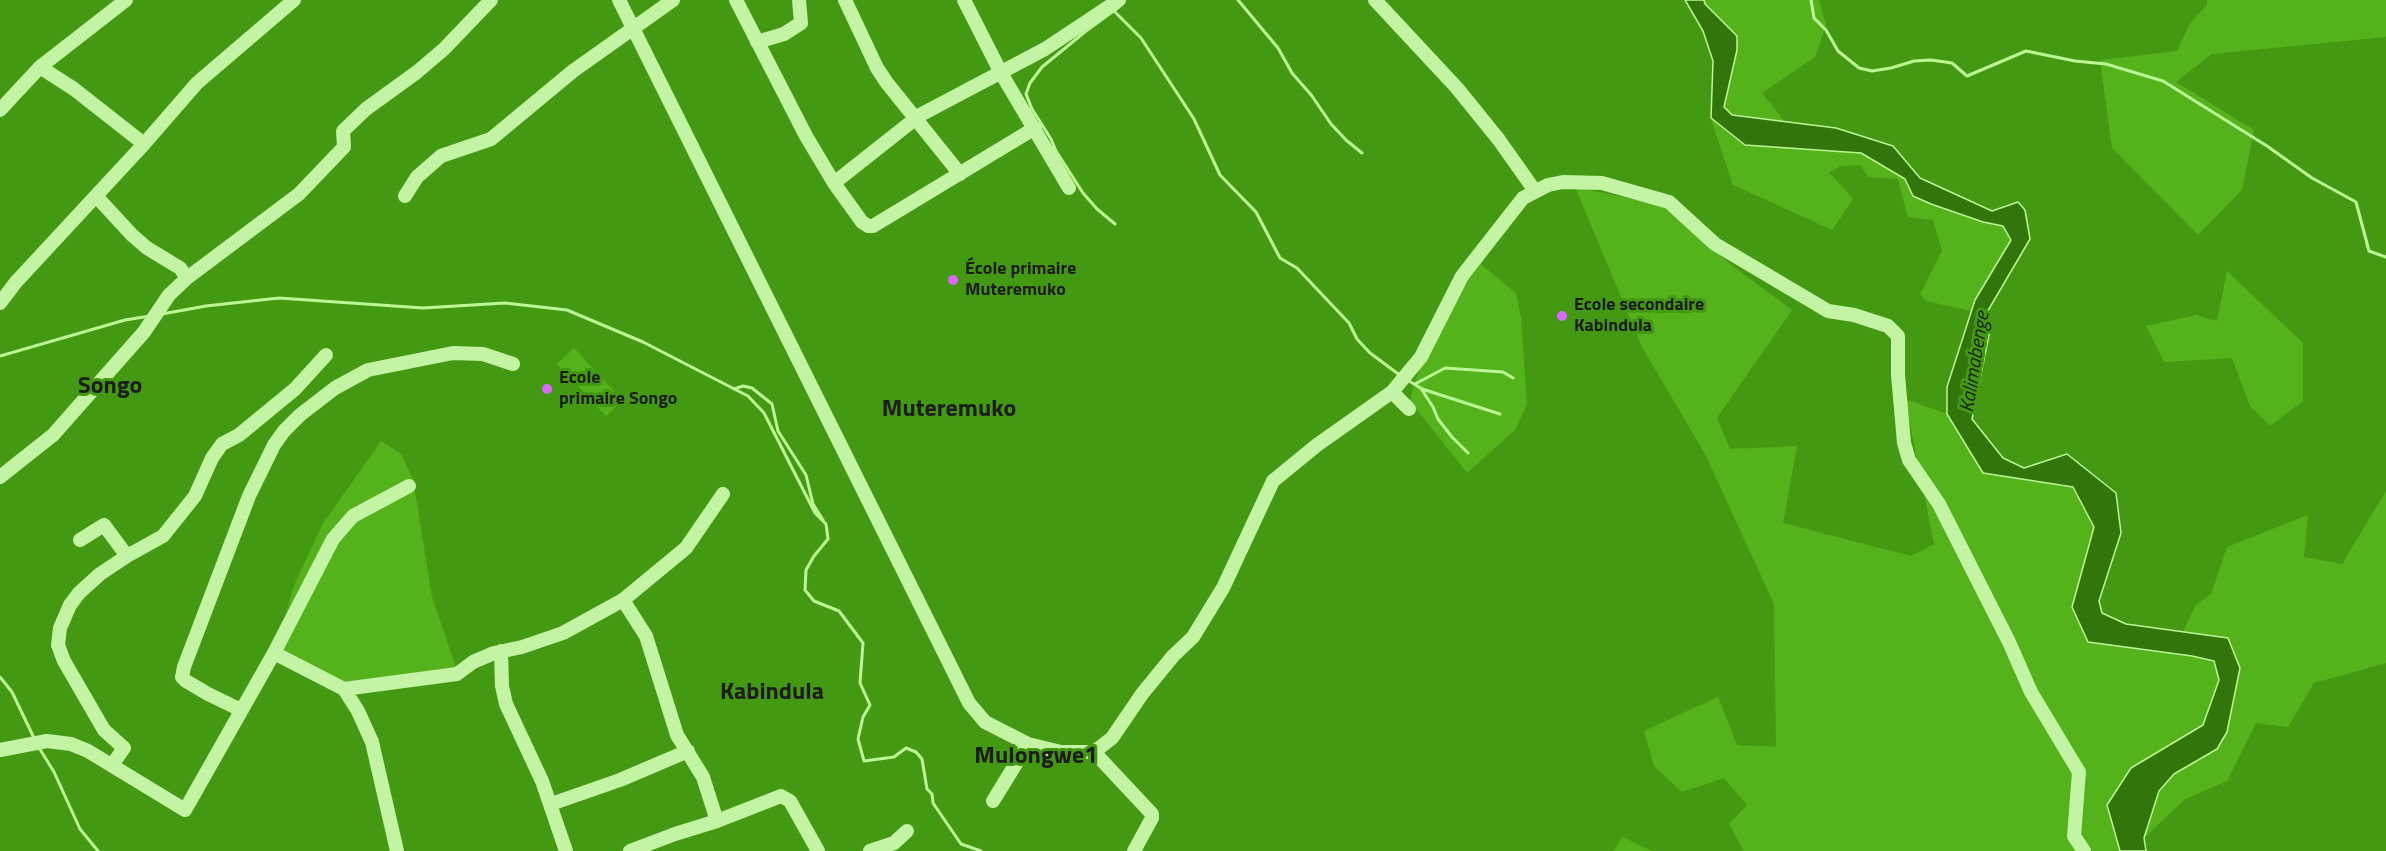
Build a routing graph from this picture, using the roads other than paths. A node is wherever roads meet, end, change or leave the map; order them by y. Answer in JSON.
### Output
{"nodes":[{"id":1,"x":126,"y":0,"type":"edge"},
{"id":2,"x":294,"y":0,"type":"edge"},
{"id":3,"x":491,"y":0,"type":"edge"},
{"id":4,"x":619,"y":0,"type":"edge"},
{"id":5,"x":673,"y":0,"type":"edge"},
{"id":6,"x":736,"y":0,"type":"edge"},
{"id":7,"x":799,"y":0,"type":"edge"},
{"id":8,"x":845,"y":0,"type":"edge"},
{"id":9,"x":964,"y":0,"type":"edge"},
{"id":10,"x":1119,"y":0,"type":"edge"},
{"id":11,"x":1375,"y":0,"type":"edge"},
{"id":12,"x":632,"y":27,"type":"junction"},
{"id":13,"x":757,"y":42,"type":"junction"},
{"id":14,"x":40,"y":68,"type":"junction"},
{"id":15,"x":1002,"y":73,"type":"junction"},
{"id":16,"x":0,"y":110,"type":"edge"},
{"id":17,"x":914,"y":118,"type":"junction"},
{"id":18,"x":1035,"y":128,"type":"junction"},
{"id":19,"x":144,"y":144,"type":"junction"},
{"id":20,"x":960,"y":174,"type":"junction"},
{"id":21,"x":834,"y":183,"type":"junction"},
{"id":22,"x":1069,"y":188,"type":"dead end"},
{"id":23,"x":1535,"y":191,"type":"junction"},
{"id":24,"x":96,"y":196,"type":"junction"},
{"id":25,"x":405,"y":196,"type":"dead end"},
{"id":26,"x":187,"y":278,"type":"junction"},
{"id":27,"x":0,"y":303,"type":"edge"},
{"id":28,"x":326,"y":355,"type":"dead end"},
{"id":29,"x":513,"y":364,"type":"dead end"},
{"id":30,"x":1392,"y":392,"type":"junction"},
{"id":31,"x":1409,"y":409,"type":"dead end"},
{"id":32,"x":0,"y":477,"type":"edge"},
{"id":33,"x":409,"y":486,"type":"dead end"},
{"id":34,"x":723,"y":494,"type":"dead end"},
{"id":35,"x":80,"y":540,"type":"dead end"},
{"id":36,"x":127,"y":556,"type":"junction"},
{"id":37,"x":623,"y":600,"type":"junction"},
{"id":38,"x":501,"y":651,"type":"junction"},
{"id":39,"x":274,"y":653,"type":"junction"},
{"id":40,"x":344,"y":689,"type":"junction"},
{"id":41,"x":241,"y":710,"type":"junction"},
{"id":42,"x":1028,"y":744,"type":"junction"},
{"id":43,"x":0,"y":750,"type":"edge"},
{"id":44,"x":688,"y":751,"type":"junction"},
{"id":45,"x":1094,"y":752,"type":"junction"},
{"id":46,"x":112,"y":765,"type":"junction"},
{"id":47,"x":993,"y":801,"type":"dead end"},
{"id":48,"x":551,"y":804,"type":"junction"},
{"id":49,"x":717,"y":821,"type":"junction"},
{"id":50,"x":907,"y":831,"type":"dead end"},
{"id":51,"x":896,"y":847,"type":"edge"},
{"id":52,"x":639,"y":850,"type":"edge"},
{"id":53,"x":397,"y":851,"type":"edge"},
{"id":54,"x":566,"y":851,"type":"edge"},
{"id":55,"x":818,"y":851,"type":"edge"},
{"id":56,"x":870,"y":851,"type":"edge"},
{"id":57,"x":1134,"y":851,"type":"edge"},
{"id":58,"x":2084,"y":851,"type":"edge"}],
"edges":[{"from":1,"to":14,"type":"street"},
{"from":2,"to":19,"type":"street"},
{"from":3,"to":26,"type":"street"},
{"from":4,"to":12,"type":"street"},
{"from":5,"to":12,"type":"street"},
{"from":6,"to":13,"type":"street"},
{"from":7,"to":13,"type":"street"},
{"from":8,"to":17,"type":"street"},
{"from":9,"to":15,"type":"street"},
{"from":10,"to":15,"type":"street"},
{"from":11,"to":23,"type":"street"},
{"from":12,"to":25,"type":"street"},
{"from":12,"to":42,"type":"street"},
{"from":13,"to":21,"type":"street"},
{"from":14,"to":16,"type":"street"},
{"from":14,"to":19,"type":"street"},
{"from":15,"to":17,"type":"street"},
{"from":15,"to":18,"type":"street"},
{"from":17,"to":20,"type":"street"},
{"from":17,"to":21,"type":"street"},
{"from":18,"to":20,"type":"street"},
{"from":18,"to":22,"type":"street"},
{"from":19,"to":24,"type":"street"},
{"from":20,"to":21,"type":"street"},
{"from":23,"to":30,"type":"street"},
{"from":23,"to":58,"type":"street"},
{"from":24,"to":26,"type":"street"},
{"from":24,"to":27,"type":"street"},
{"from":26,"to":32,"type":"street"},
{"from":28,"to":36,"type":"street"},
{"from":29,"to":41,"type":"street"},
{"from":30,"to":31,"type":"street"},
{"from":30,"to":45,"type":"street"},
{"from":33,"to":39,"type":"street"},
{"from":34,"to":37,"type":"street"},
{"from":35,"to":36,"type":"street"},
{"from":36,"to":46,"type":"street"},
{"from":37,"to":38,"type":"street"},
{"from":37,"to":44,"type":"street"},
{"from":38,"to":40,"type":"street"},
{"from":38,"to":48,"type":"street"},
{"from":39,"to":40,"type":"street"},
{"from":39,"to":41,"type":"street"},
{"from":40,"to":53,"type":"street"},
{"from":41,"to":46,"type":"street"},
{"from":42,"to":45,"type":"street"},
{"from":42,"to":47,"type":"street"},
{"from":43,"to":46,"type":"street"},
{"from":44,"to":48,"type":"street"},
{"from":44,"to":49,"type":"street"},
{"from":45,"to":57,"type":"street"},
{"from":48,"to":54,"type":"street"},
{"from":49,"to":52,"type":"street"},
{"from":49,"to":55,"type":"street"},
{"from":50,"to":51,"type":"street"},
{"from":51,"to":56,"type":"street"}]}
